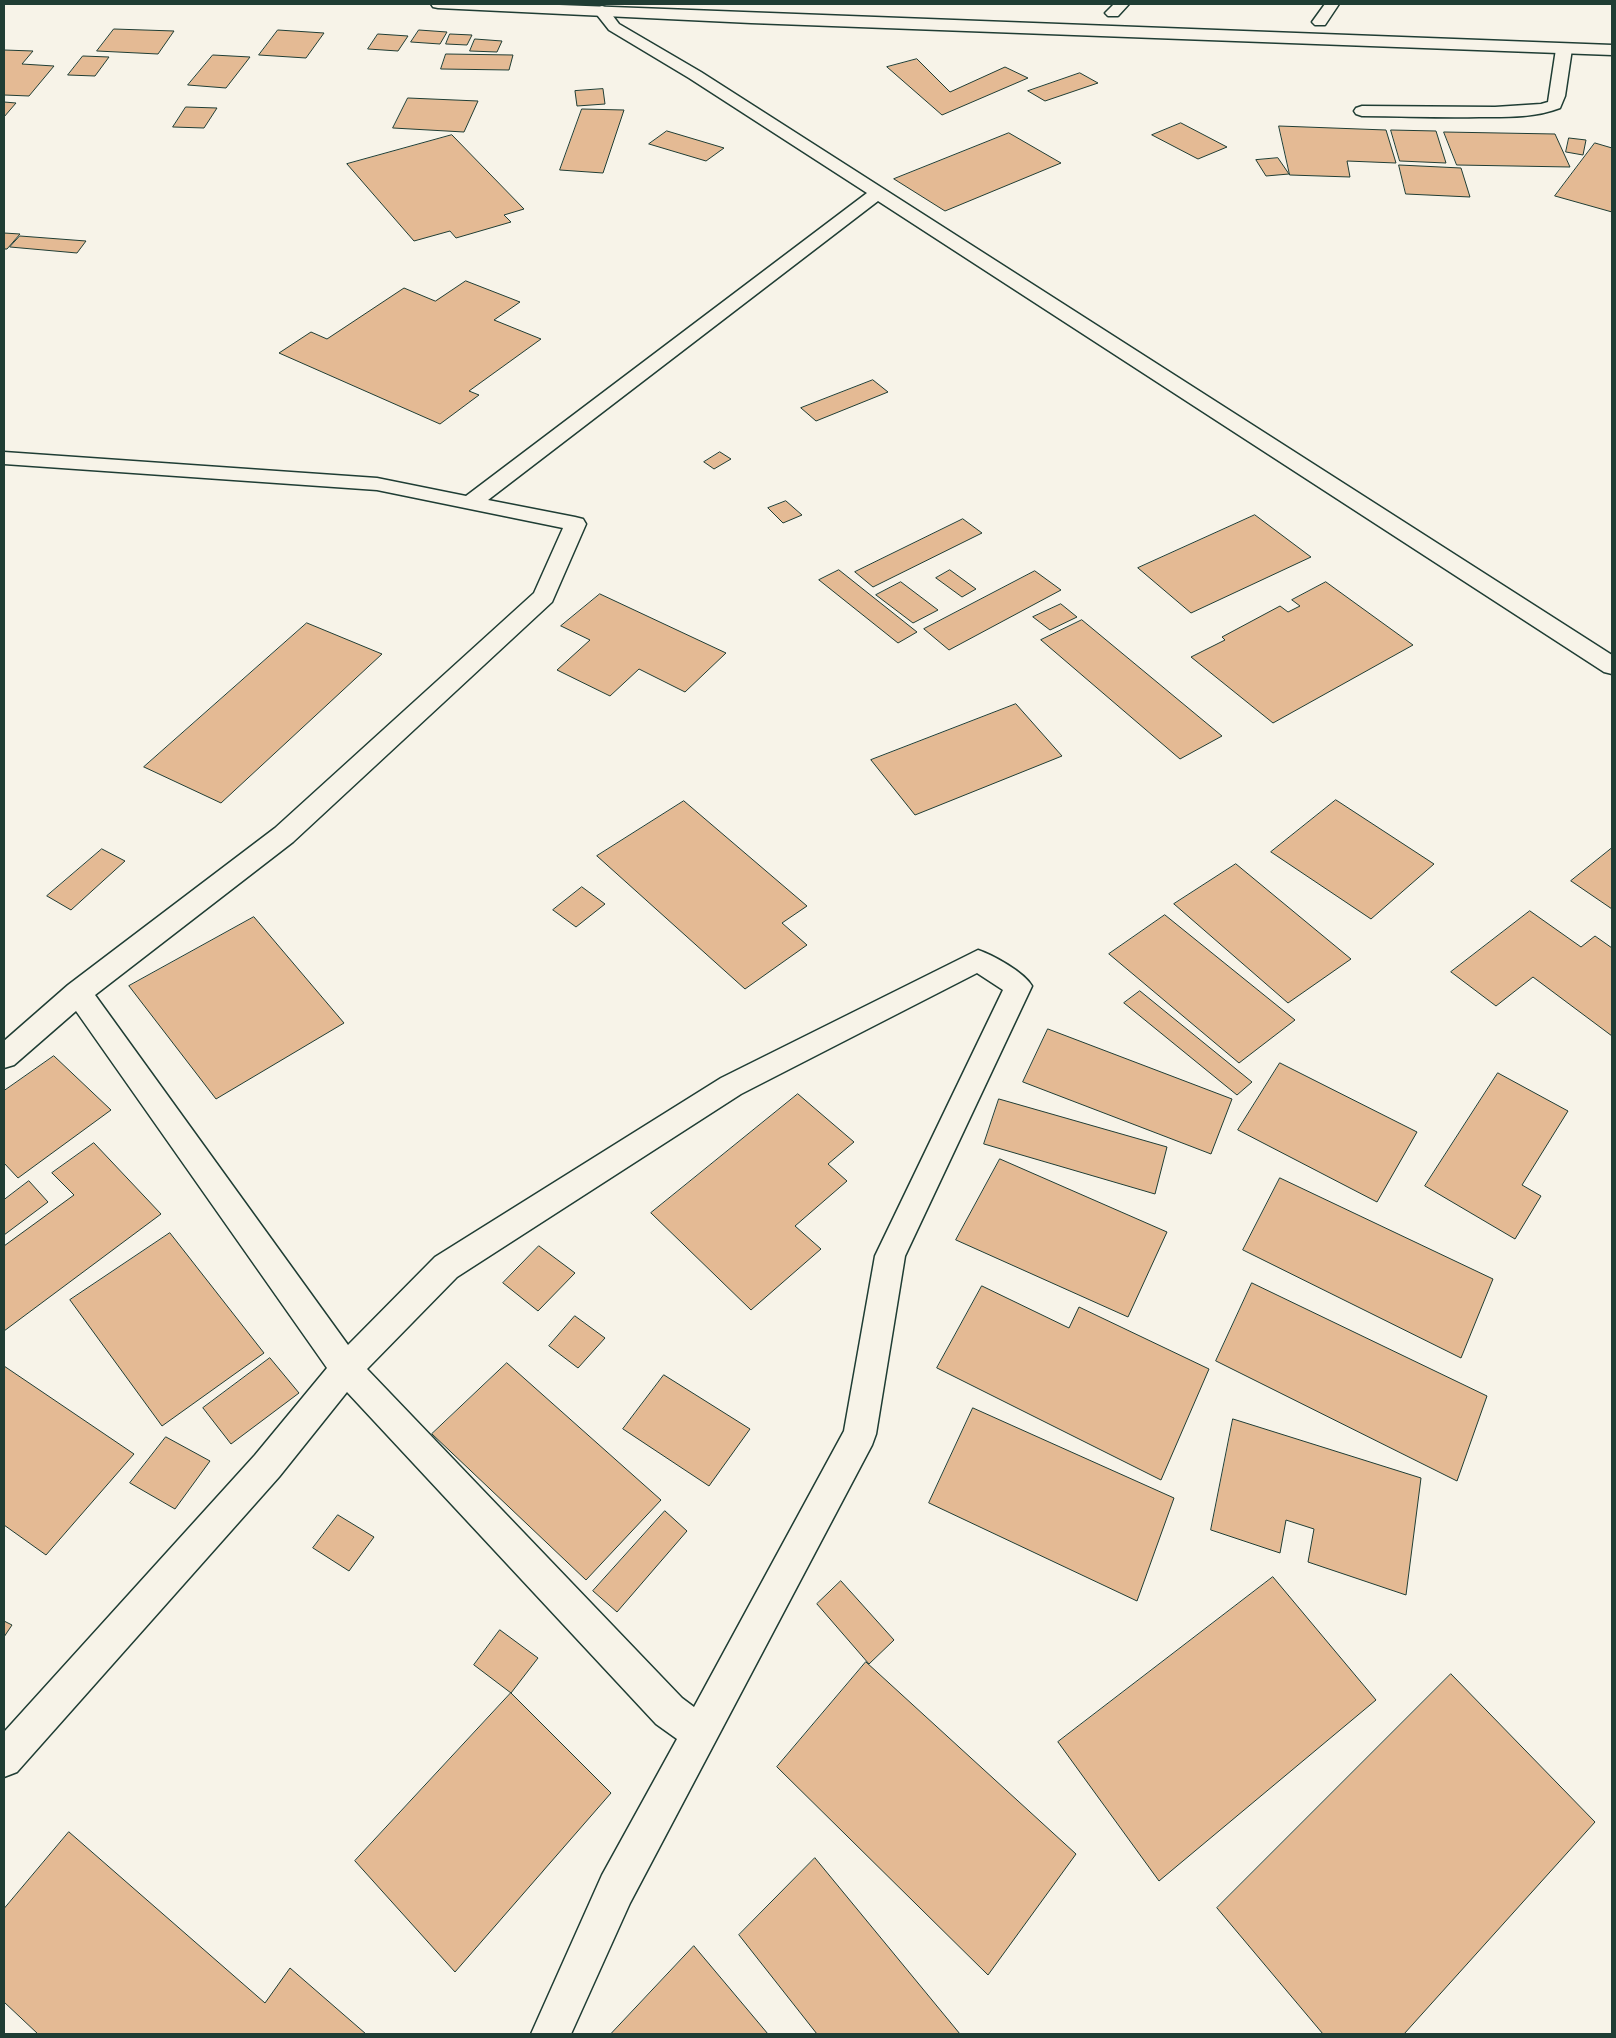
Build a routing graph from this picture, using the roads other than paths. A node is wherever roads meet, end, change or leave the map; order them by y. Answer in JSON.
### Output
{"nodes":[{"id":1,"x":438,"y":4,"type":"edge"},
{"id":2,"x":442,"y":4,"type":"edge"},
{"id":3,"x":1332,"y":4,"type":"edge"},
{"id":4,"x":1122,"y":10,"type":"edge"},
{"id":5,"x":602,"y":11,"type":"junction"},
{"id":6,"x":1094,"y":13,"type":"dead end"},
{"id":7,"x":1339,"y":22,"type":"dead end"},
{"id":8,"x":1564,"y":49,"type":"junction"},
{"id":9,"x":1612,"y":50,"type":"edge"},
{"id":10,"x":1362,"y":111,"type":"dead end"},
{"id":11,"x":878,"y":193,"type":"junction"},
{"id":12,"x":4,"y":458,"type":"edge"},
{"id":13,"x":470,"y":503,"type":"junction"},
{"id":14,"x":1612,"y":666,"type":"edge"},
{"id":15,"x":78,"y":993,"type":"junction"},
{"id":16,"x":4,"y":1058,"type":"edge"},
{"id":17,"x":346,"y":1369,"type":"junction"},
{"id":18,"x":700,"y":1733,"type":"junction"},
{"id":19,"x":4,"y":1759,"type":"edge"},
{"id":20,"x":551,"y":2034,"type":"edge"}],
"edges":[{"from":1,"to":2,"type":"street"},
{"from":2,"to":5,"type":"street"},
{"from":3,"to":7,"type":"street"},
{"from":4,"to":6,"type":"street"},
{"from":5,"to":8,"type":"street"},
{"from":5,"to":11,"type":"street"},
{"from":8,"to":9,"type":"street"},
{"from":8,"to":10,"type":"street"},
{"from":11,"to":13,"type":"street"},
{"from":11,"to":14,"type":"street"},
{"from":12,"to":13,"type":"street"},
{"from":13,"to":15,"type":"street"},
{"from":15,"to":16,"type":"street"},
{"from":15,"to":17,"type":"street"},
{"from":17,"to":18,"type":"street"},
{"from":17,"to":18,"type":"street"},
{"from":17,"to":19,"type":"street"},
{"from":18,"to":20,"type":"street"}]}
